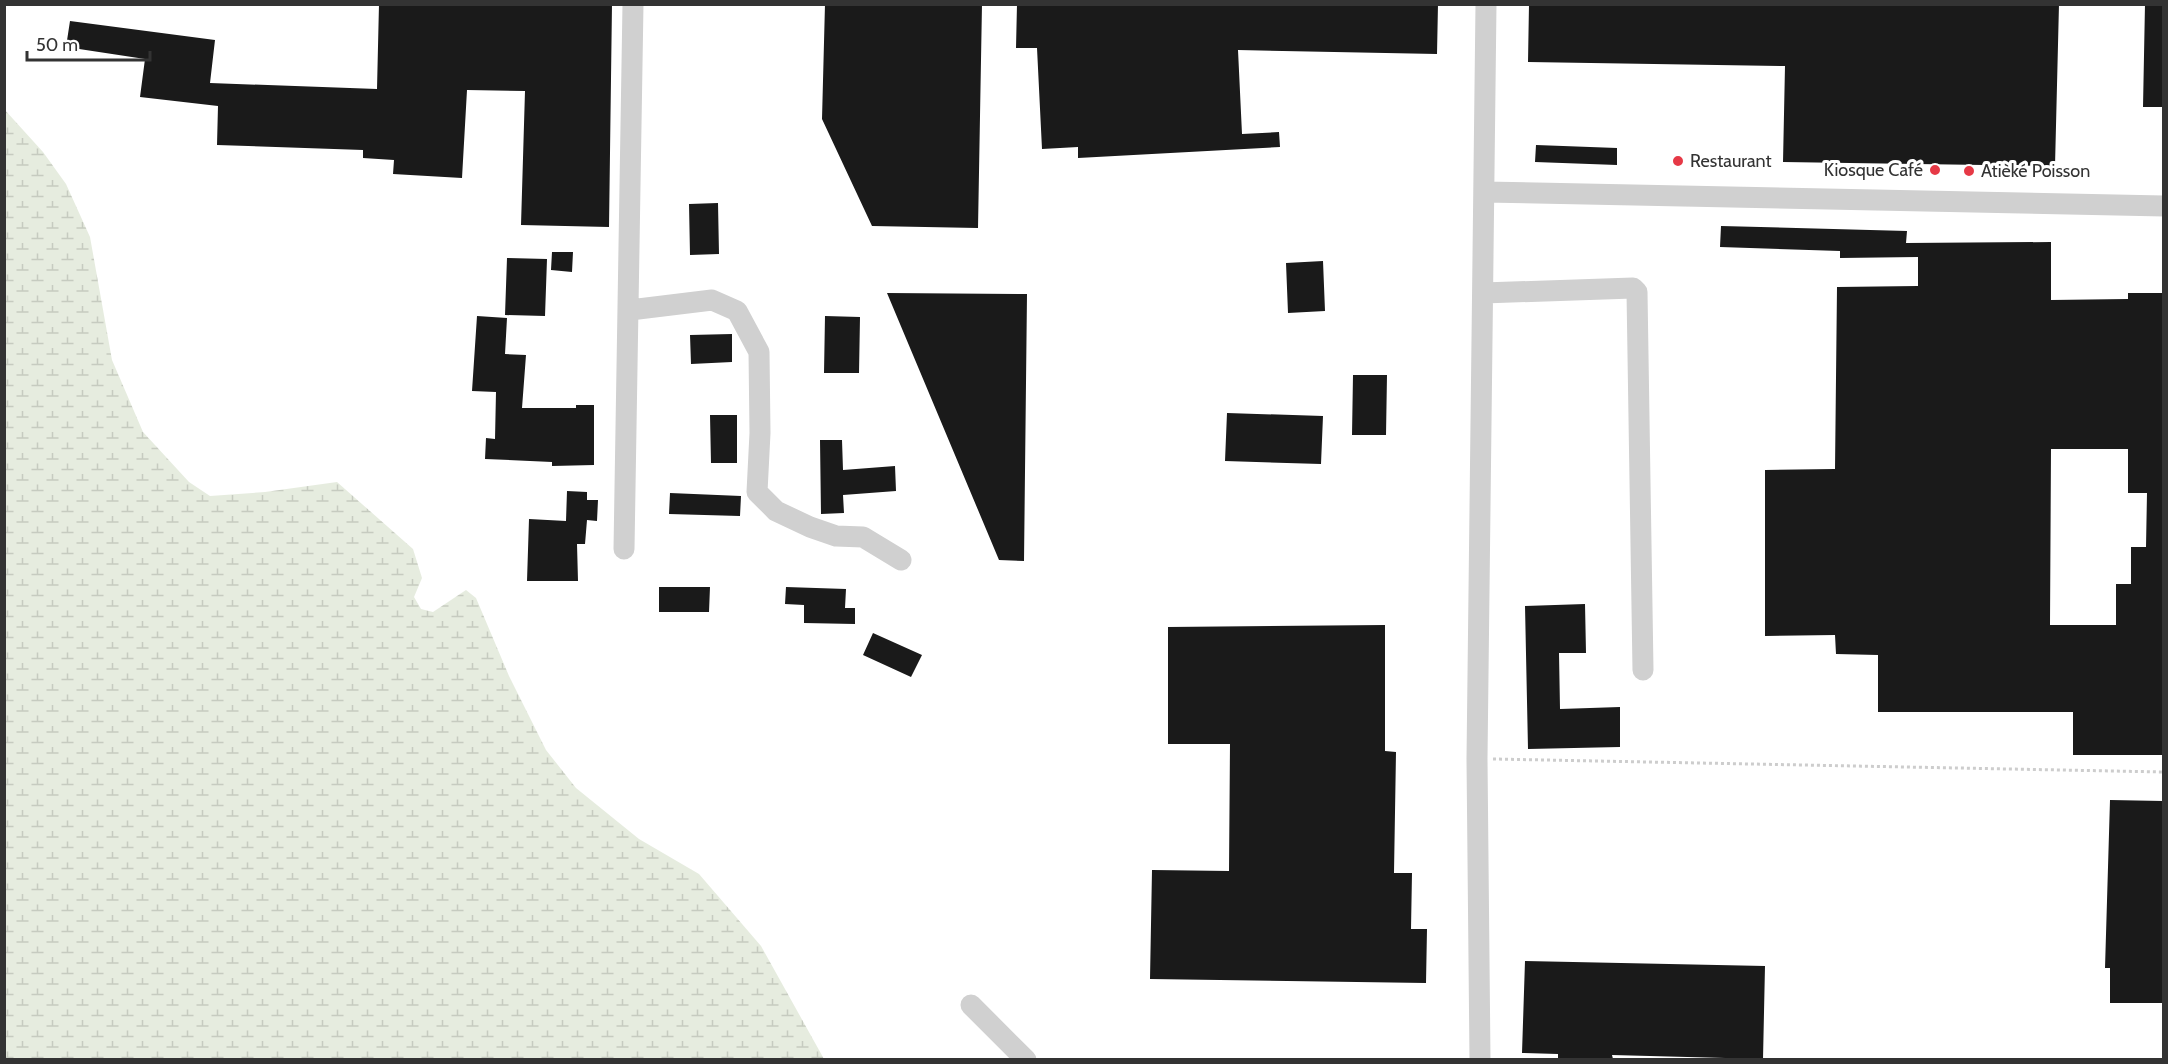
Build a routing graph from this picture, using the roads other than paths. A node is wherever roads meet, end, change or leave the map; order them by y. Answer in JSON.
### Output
{"nodes":[{"id":1,"x":633,"y":4,"type":"edge"},
{"id":2,"x":1486,"y":4,"type":"edge"},
{"id":3,"x":1484,"y":192,"type":"junction"},
{"id":4,"x":2163,"y":206,"type":"edge"},
{"id":5,"x":1483,"y":292,"type":"junction"},
{"id":6,"x":630,"y":310,"type":"junction"},
{"id":7,"x":624,"y":549,"type":"dead end"},
{"id":8,"x":901,"y":560,"type":"dead end"},
{"id":9,"x":1643,"y":670,"type":"dead end"},
{"id":10,"x":971,"y":1005,"type":"dead end"},
{"id":11,"x":1026,"y":1059,"type":"edge"},
{"id":12,"x":1480,"y":1059,"type":"edge"}],
"edges":[{"from":1,"to":6,"type":"street"},
{"from":2,"to":3,"type":"street"},
{"from":3,"to":4,"type":"street"},
{"from":3,"to":5,"type":"street"},
{"from":5,"to":9,"type":"street"},
{"from":5,"to":12,"type":"street"},
{"from":6,"to":7,"type":"street"},
{"from":6,"to":8,"type":"street"},
{"from":10,"to":11,"type":"street"}]}
